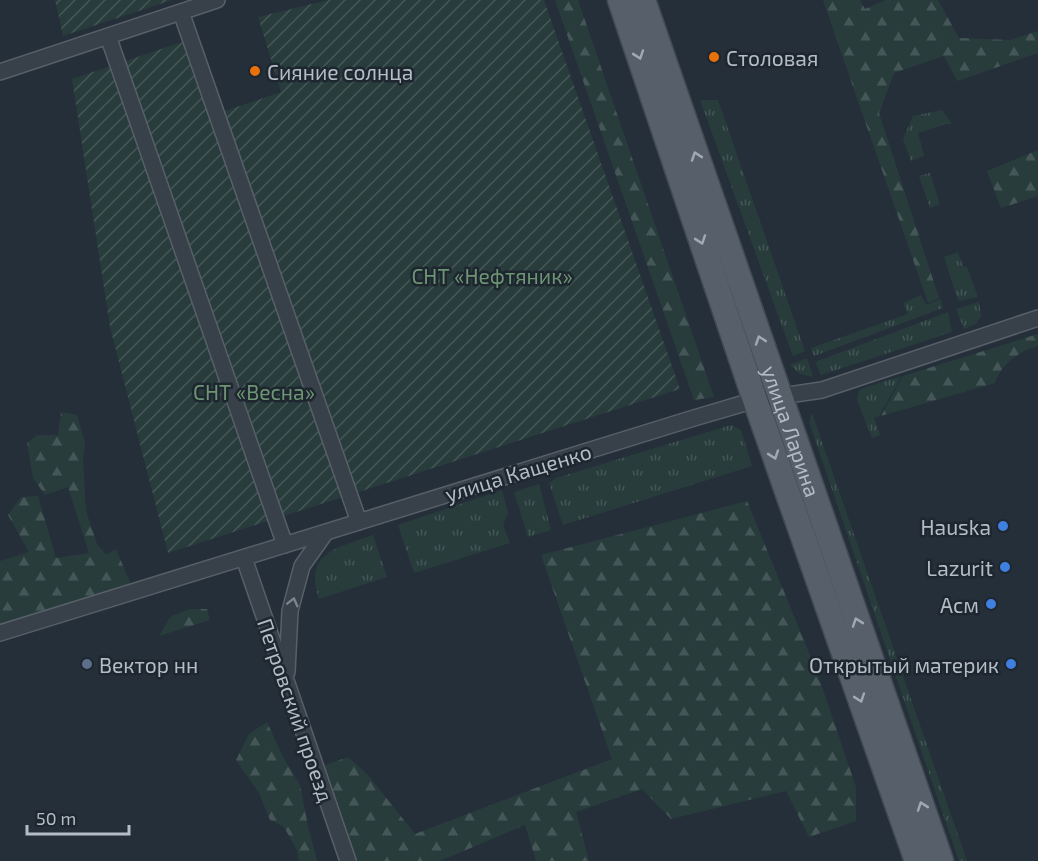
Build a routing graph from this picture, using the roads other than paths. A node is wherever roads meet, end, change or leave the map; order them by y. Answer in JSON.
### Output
{"nodes":[{"id":1,"x":217,"y":0,"type":"edge"},
{"id":2,"x":620,"y":0,"type":"edge"},
{"id":3,"x":643,"y":0,"type":"edge"},
{"id":4,"x":181,"y":12,"type":"junction"},
{"id":5,"x":108,"y":36,"type":"junction"},
{"id":6,"x":0,"y":72,"type":"edge"},
{"id":7,"x":1038,"y":318,"type":"edge"},
{"id":8,"x":779,"y":395,"type":"junction"},
{"id":9,"x":755,"y":400,"type":"junction"},
{"id":10,"x":359,"y":522,"type":"junction"},
{"id":11,"x":326,"y":532,"type":"junction"},
{"id":12,"x":285,"y":545,"type":"junction"},
{"id":13,"x":244,"y":558,"type":"junction"},
{"id":14,"x":0,"y":633,"type":"edge"},
{"id":15,"x":286,"y":681,"type":"junction"},
{"id":16,"x":348,"y":861,"type":"edge"},
{"id":17,"x":917,"y":861,"type":"edge"},
{"id":18,"x":941,"y":861,"type":"edge"}],
"edges":[{"from":1,"to":4,"type":"street"},
{"from":2,"to":9,"type":"main road","name":"улица Ларина","one_way":true},
{"from":8,"to":3,"type":"main road","name":"улица Ларина","one_way":true},
{"from":4,"to":5,"type":"street"},
{"from":4,"to":10,"type":"street"},
{"from":5,"to":6,"type":"street"},
{"from":5,"to":12,"type":"street"},
{"from":7,"to":8,"type":"street","name":"улица Кащенко"},
{"from":8,"to":9,"type":"street","name":"улица Кащенко"},
{"from":18,"to":8,"type":"main road","name":"улица Ларина","one_way":true},
{"from":9,"to":10,"type":"street","name":"улица Кащенко"},
{"from":9,"to":17,"type":"main road","name":"улица Ларина","one_way":true},
{"from":10,"to":11,"type":"street","name":"улица Кащенко"},
{"from":11,"to":12,"type":"street","name":"улица Кащенко"},
{"from":15,"to":11,"type":"street","one_way":true},
{"from":12,"to":13,"type":"street","name":"улица Кащенко"},
{"from":13,"to":14,"type":"street","name":"улица Кащенко"},
{"from":13,"to":15,"type":"street","name":"Петровский проезд"},
{"from":15,"to":16,"type":"street","name":"Петровский проезд"}]}
